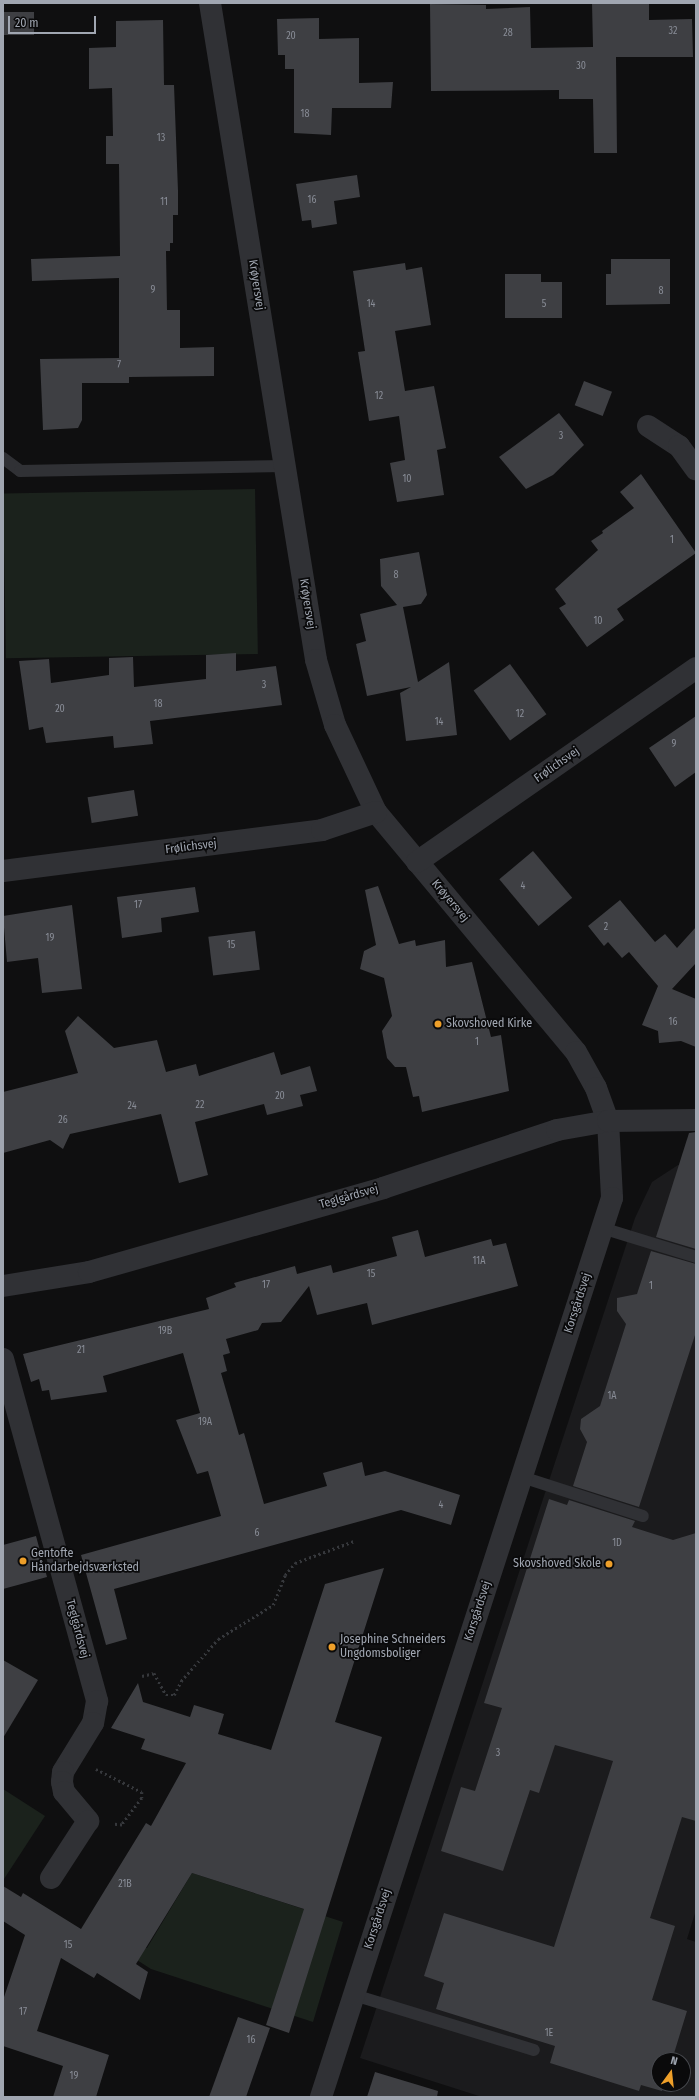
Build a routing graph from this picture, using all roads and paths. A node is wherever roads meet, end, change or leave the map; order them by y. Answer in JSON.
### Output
{"nodes":[{"id":1,"x":210,"y":3,"type":"edge"},
{"id":2,"x":648,"y":426,"type":"dead end"},
{"id":3,"x":3,"y":458,"type":"edge"},
{"id":4,"x":285,"y":466,"type":"junction"},
{"id":5,"x":696,"y":469,"type":"edge"},
{"id":6,"x":696,"y":668,"type":"edge"},
{"id":7,"x":376,"y":812,"type":"junction"},
{"id":8,"x":417,"y":862,"type":"junction"},
{"id":9,"x":3,"y":871,"type":"edge"},
{"id":10,"x":696,"y":1120,"type":"edge"},
{"id":11,"x":608,"y":1121,"type":"junction"},
{"id":12,"x":602,"y":1228,"type":"junction"},
{"id":13,"x":696,"y":1257,"type":"edge"},
{"id":14,"x":3,"y":1286,"type":"edge"},
{"id":15,"x":3,"y":1359,"type":"edge"},
{"id":16,"x":522,"y":1477,"type":"junction"},
{"id":17,"x":643,"y":1516,"type":"dead end"},
{"id":18,"x":354,"y":1541,"type":"dead end"},
{"id":19,"x":142,"y":1676,"type":"dead end"},
{"id":20,"x":73,"y":1755,"type":"junction"},
{"id":21,"x":88,"y":1821,"type":"junction"},
{"id":22,"x":51,"y":1878,"type":"dead end"},
{"id":23,"x":354,"y":1995,"type":"junction"},
{"id":24,"x":534,"y":2050,"type":"dead end"},
{"id":25,"x":321,"y":2097,"type":"edge"}],
"edges":[{"from":1,"to":4,"type":"street","name":"Krøyersvej"},
{"from":2,"to":5,"type":"street"},
{"from":3,"to":4,"type":"lane"},
{"from":4,"to":7,"type":"street","name":"Krøyersvej"},
{"from":6,"to":8,"type":"street","name":"Frølichsvej"},
{"from":7,"to":8,"type":"street","name":"Krøyersvej"},
{"from":7,"to":9,"type":"street","name":"Frølichsvej"},
{"from":8,"to":11,"type":"street","name":"Krøyersvej"},
{"from":10,"to":11,"type":"street","name":"Teglgårdsvej"},
{"from":11,"to":12,"type":"street","name":"Korsgårdsvej"},
{"from":11,"to":14,"type":"street","name":"Teglgårdsvej"},
{"from":12,"to":13,"type":"lane"},
{"from":12,"to":16,"type":"street","name":"Korsgårdsvej"},
{"from":15,"to":20,"type":"street","name":"Teglgårdsvej"},
{"from":16,"to":17,"type":"lane"},
{"from":16,"to":23,"type":"street","name":"Korsgårdsvej"},
{"from":18,"to":19,"type":"path"},
{"from":20,"to":21,"type":"street","name":"Teglgårdsvej"},
{"from":20,"to":21,"type":"path"},
{"from":21,"to":22,"type":"street"},
{"from":23,"to":24,"type":"lane"},
{"from":23,"to":25,"type":"street","name":"Korsgårdsvej"}]}
